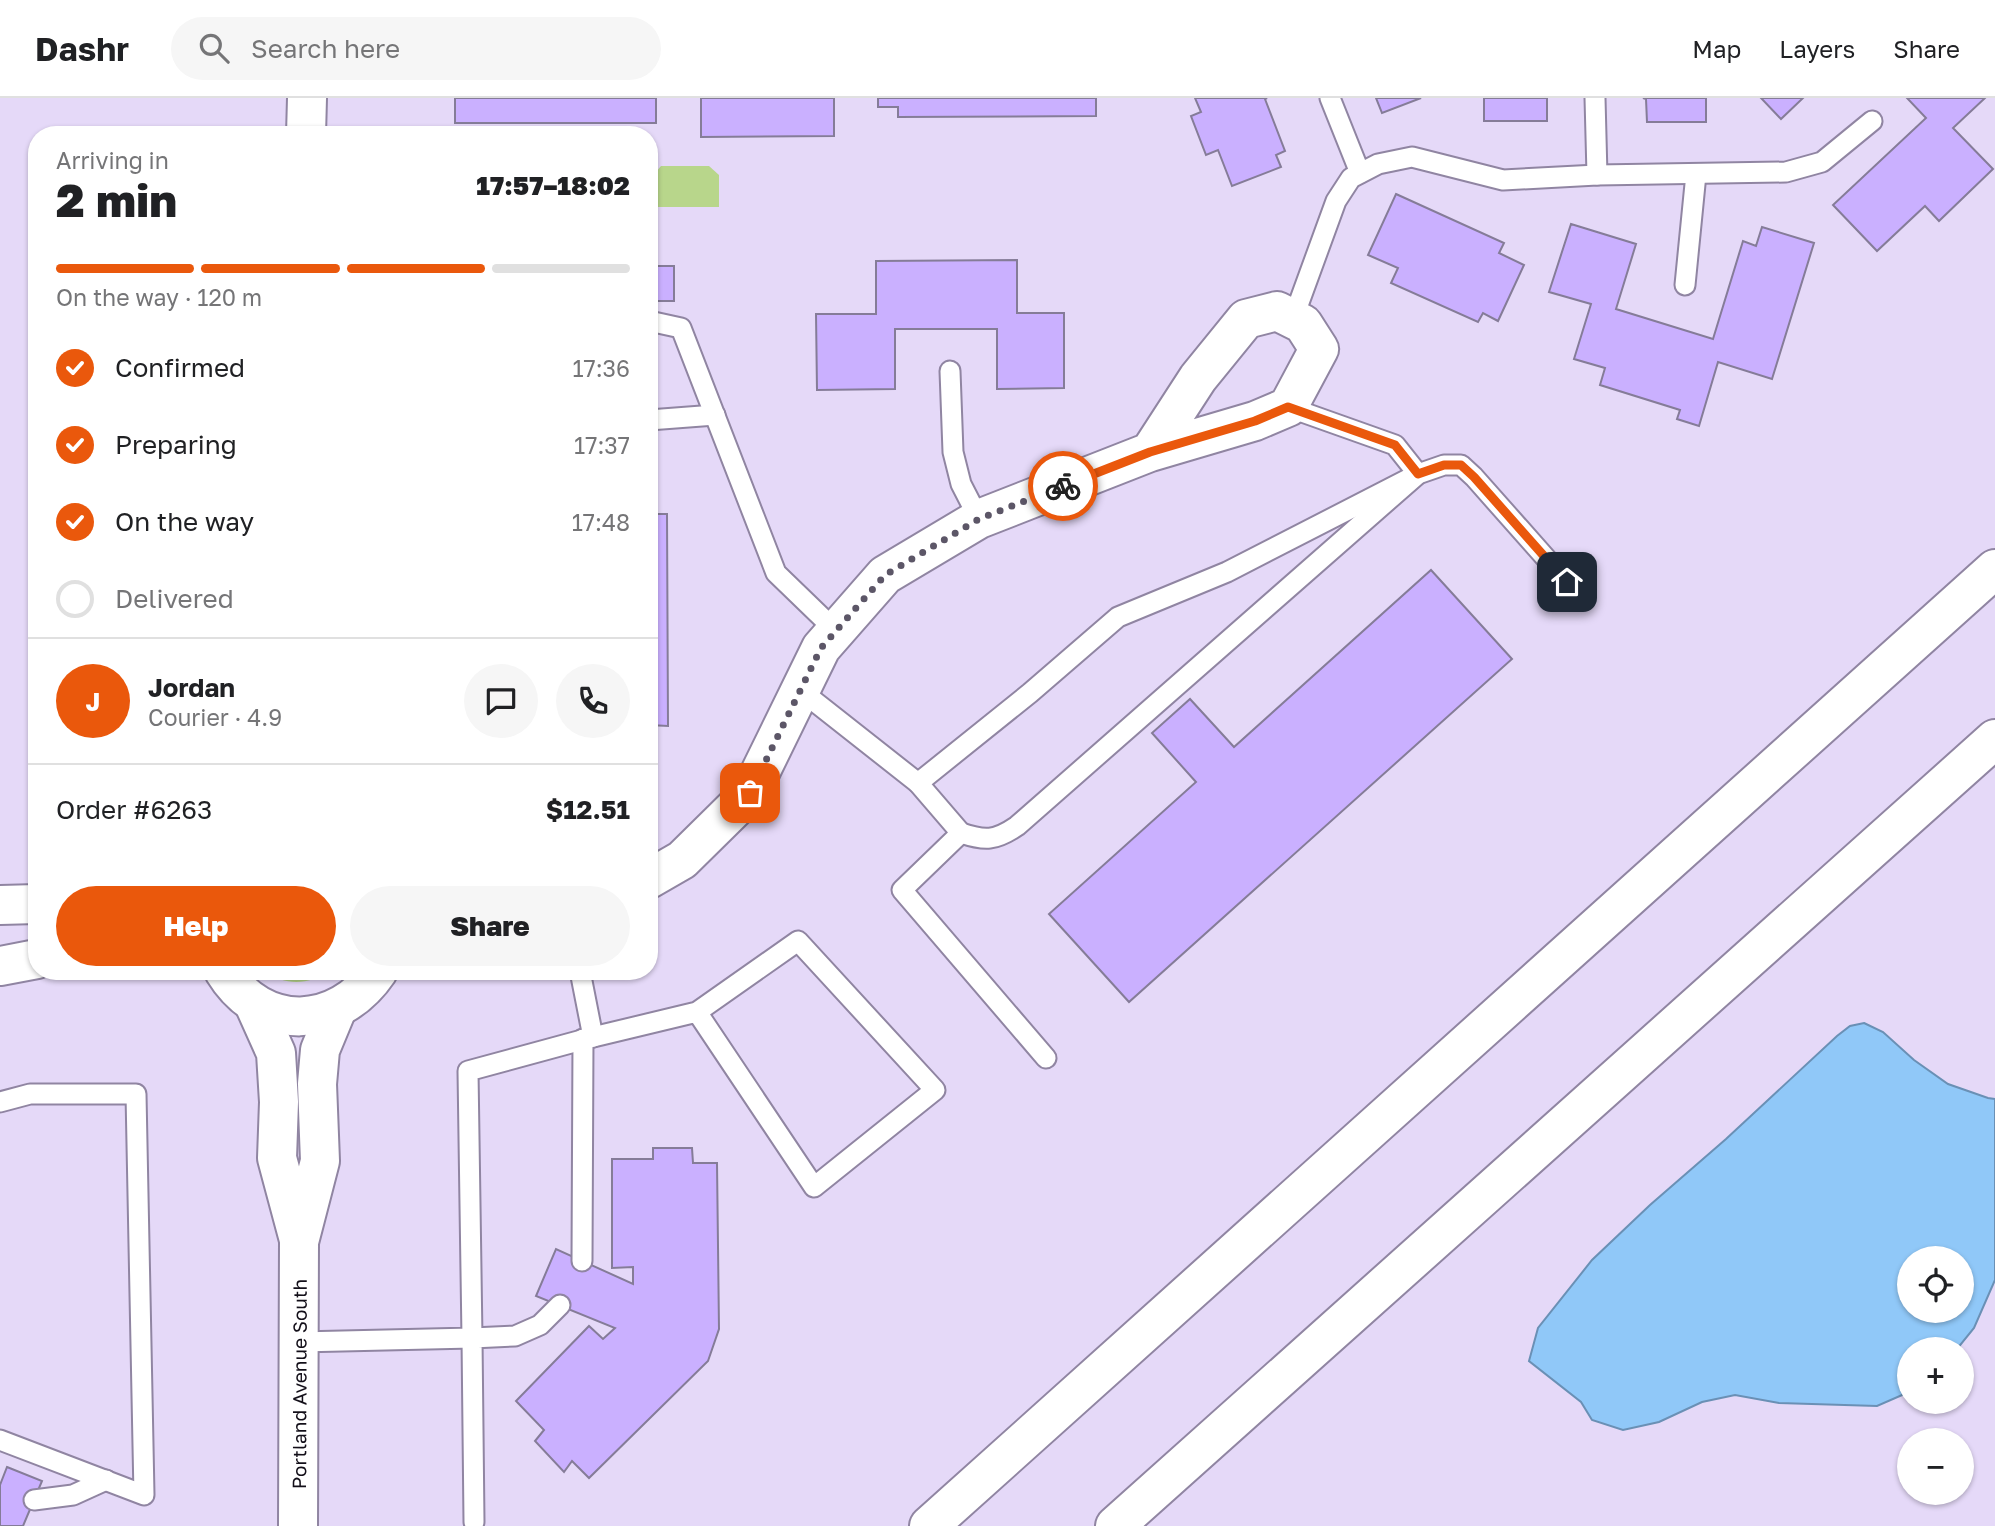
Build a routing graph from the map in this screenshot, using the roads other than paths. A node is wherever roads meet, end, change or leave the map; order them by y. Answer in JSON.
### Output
{"nodes":[{"id":1,"x":307,"y":98,"type":"edge"},
{"id":2,"x":1330,"y":98,"type":"edge"},
{"id":3,"x":1595,"y":98,"type":"edge"},
{"id":4,"x":1872,"y":121,"type":"dead end"},
{"id":5,"x":306,"y":126,"type":"edge"},
{"id":6,"x":1360,"y":173,"type":"junction"},
{"id":7,"x":1696,"y":174,"type":"junction"},
{"id":8,"x":1597,"y":175,"type":"junction"},
{"id":9,"x":1685,"y":285,"type":"dead end"},
{"id":10,"x":1293,"y":319,"type":"junction"},
{"id":11,"x":658,"y":323,"type":"edge"},
{"id":12,"x":950,"y":371,"type":"dead end"},
{"id":13,"x":1288,"y":407,"type":"junction"},
{"id":14,"x":715,"y":415,"type":"junction"},
{"id":15,"x":658,"y":419,"type":"edge"},
{"id":16,"x":1150,"y":452,"type":"junction"},
{"id":17,"x":1418,"y":474,"type":"junction"},
{"id":18,"x":979,"y":519,"type":"junction"},
{"id":19,"x":1995,"y":569,"type":"edge"},
{"id":20,"x":1567,"y":582,"type":"dead end"},
{"id":21,"x":836,"y":631,"type":"junction"},
{"id":22,"x":800,"y":690,"type":"junction"},
{"id":23,"x":1995,"y":740,"type":"edge"},
{"id":24,"x":918,"y":783,"type":"junction"},
{"id":25,"x":961,"y":833,"type":"junction"},
{"id":26,"x":658,"y":874,"type":"edge"},
{"id":27,"x":28,"y":903,"type":"edge"},
{"id":28,"x":0,"y":905,"type":"edge"},
{"id":29,"x":28,"y":961,"type":"edge"},
{"id":30,"x":0,"y":966,"type":"edge"},
{"id":31,"x":229,"y":980,"type":"edge"},
{"id":32,"x":372,"y":980,"type":"edge"},
{"id":33,"x":581,"y":980,"type":"edge"},
{"id":34,"x":254,"y":1004,"type":"junction"},
{"id":35,"x":337,"y":1009,"type":"junction"},
{"id":36,"x":696,"y":1012,"type":"junction"},
{"id":37,"x":588,"y":1038,"type":"junction"},
{"id":38,"x":1046,"y":1058,"type":"dead end"},
{"id":39,"x":0,"y":1102,"type":"edge"},
{"id":40,"x":299,"y":1242,"type":"junction"},
{"id":41,"x":582,"y":1261,"type":"dead end"},
{"id":42,"x":560,"y":1305,"type":"dead end"},
{"id":43,"x":472,"y":1338,"type":"junction"},
{"id":44,"x":299,"y":1342,"type":"junction"},
{"id":45,"x":0,"y":1440,"type":"edge"},
{"id":46,"x":106,"y":1480,"type":"junction"},
{"id":47,"x":34,"y":1500,"type":"dead end"},
{"id":48,"x":474,"y":1522,"type":"dead end"},
{"id":49,"x":298,"y":1526,"type":"edge"},
{"id":50,"x":929,"y":1526,"type":"edge"},
{"id":51,"x":1115,"y":1526,"type":"edge"}],
"edges":[{"from":1,"to":5,"type":"main road"},
{"from":2,"to":6,"type":"lane"},
{"from":3,"to":8,"type":"lane"},
{"from":4,"to":7,"type":"lane"},
{"from":6,"to":8,"type":"lane"},
{"from":6,"to":10,"type":"lane"},
{"from":7,"to":8,"type":"lane"},
{"from":7,"to":9,"type":"lane"},
{"from":10,"to":13,"type":"main road"},
{"from":10,"to":16,"type":"main road"},
{"from":11,"to":14,"type":"lane"},
{"from":12,"to":18,"type":"lane"},
{"from":13,"to":16,"type":"main road"},
{"from":13,"to":17,"type":"lane"},
{"from":14,"to":15,"type":"lane"},
{"from":14,"to":21,"type":"lane"},
{"from":16,"to":18,"type":"main road"},
{"from":17,"to":20,"type":"lane"},
{"from":17,"to":24,"type":"lane"},
{"from":17,"to":25,"type":"lane"},
{"from":18,"to":21,"type":"main road"},
{"from":19,"to":50,"type":"main road"},
{"from":21,"to":22,"type":"main road"},
{"from":22,"to":24,"type":"lane"},
{"from":22,"to":26,"type":"main road"},
{"from":23,"to":51,"type":"main road"},
{"from":24,"to":25,"type":"lane"},
{"from":25,"to":38,"type":"lane"},
{"from":27,"to":28,"type":"main road"},
{"from":29,"to":30,"type":"main road"},
{"from":31,"to":34,"type":"main road"},
{"from":32,"to":35,"type":"main road"},
{"from":33,"to":37,"type":"lane"},
{"from":34,"to":35,"type":"main road"},
{"from":34,"to":40,"type":"main road","name":"Portland Avenue South"},
{"from":35,"to":40,"type":"main road","name":"Portland Avenue South"},
{"from":36,"to":36,"type":"lane"},
{"from":36,"to":37,"type":"lane"},
{"from":37,"to":41,"type":"lane"},
{"from":37,"to":43,"type":"lane"},
{"from":39,"to":46,"type":"lane"},
{"from":40,"to":44,"type":"main road","name":"Portland Avenue South"},
{"from":42,"to":43,"type":"lane"},
{"from":43,"to":44,"type":"lane"},
{"from":43,"to":48,"type":"lane"},
{"from":44,"to":49,"type":"main road","name":"Portland Avenue South"},
{"from":45,"to":46,"type":"lane"},
{"from":46,"to":47,"type":"lane"}]}
